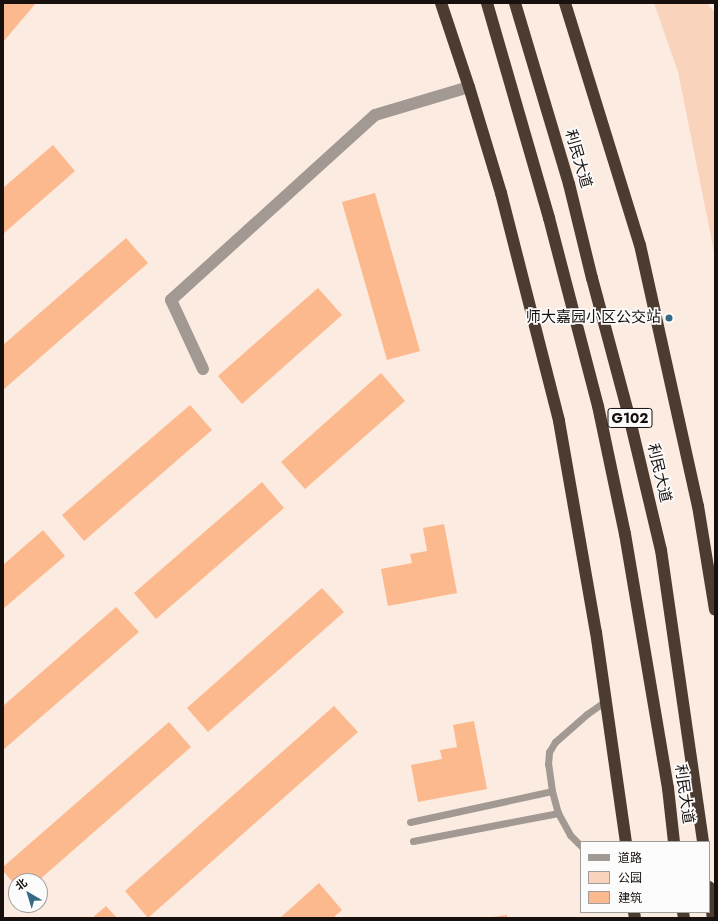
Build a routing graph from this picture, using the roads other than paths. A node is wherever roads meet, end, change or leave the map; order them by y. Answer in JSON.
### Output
{"nodes":[{"id":1,"x":441,"y":3,"type":"edge"},
{"id":2,"x":487,"y":3,"type":"edge"},
{"id":3,"x":515,"y":3,"type":"edge"},
{"id":4,"x":565,"y":3,"type":"edge"},
{"id":5,"x":469,"y":88,"type":"junction"},
{"id":6,"x":203,"y":369,"type":"dead end"},
{"id":7,"x":715,"y":610,"type":"edge"},
{"id":8,"x":606,"y":700,"type":"junction"},
{"id":9,"x":552,"y":791,"type":"junction"},
{"id":10,"x":558,"y":813,"type":"junction"},
{"id":11,"x":410,"y":822,"type":"dead end"},
{"id":12,"x":413,"y":841,"type":"dead end"},
{"id":13,"x":626,"y":841,"type":"edge"},
{"id":14,"x":674,"y":841,"type":"edge"},
{"id":15,"x":703,"y":841,"type":"edge"},
{"id":16,"x":580,"y":845,"type":"edge"},
{"id":17,"x":710,"y":895,"type":"edge"},
{"id":18,"x":713,"y":918,"type":"edge"}],
"edges":[{"from":1,"to":5,"type":"highway"},
{"from":2,"to":14,"type":"highway","name":"利民大道","number":"G102"},
{"from":3,"to":15,"type":"highway","name":"利民大道","number":"G102"},
{"from":4,"to":7,"type":"highway"},
{"from":5,"to":6,"type":"street"},
{"from":5,"to":8,"type":"highway"},
{"from":8,"to":9,"type":"lane"},
{"from":8,"to":13,"type":"highway"},
{"from":9,"to":10,"type":"lane"},
{"from":9,"to":11,"type":"lane"},
{"from":10,"to":12,"type":"lane"},
{"from":10,"to":16,"type":"lane"},
{"from":17,"to":18,"type":"highway"}]}
